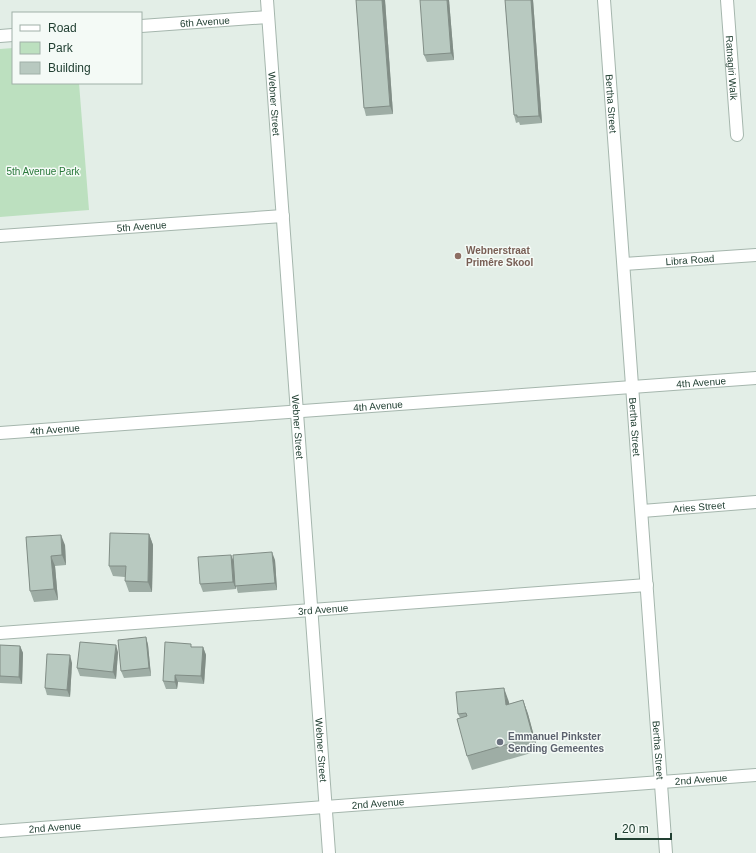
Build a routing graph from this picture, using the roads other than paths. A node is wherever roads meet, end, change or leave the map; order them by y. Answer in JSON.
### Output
{"nodes":[{"id":1,"x":267,"y":0,"type":"edge"},
{"id":2,"x":604,"y":0,"type":"edge"},
{"id":3,"x":728,"y":0,"type":"edge"},
{"id":4,"x":268,"y":17,"type":"junction"},
{"id":5,"x":142,"y":26,"type":"edge"},
{"id":6,"x":12,"y":35,"type":"edge"},
{"id":7,"x":0,"y":36,"type":"edge"},
{"id":8,"x":737,"y":135,"type":"dead end"},
{"id":9,"x":283,"y":216,"type":"junction"},
{"id":10,"x":0,"y":236,"type":"edge"},
{"id":11,"x":756,"y":255,"type":"edge"},
{"id":12,"x":624,"y":264,"type":"junction"},
{"id":13,"x":756,"y":378,"type":"edge"},
{"id":14,"x":633,"y":386,"type":"junction"},
{"id":15,"x":297,"y":412,"type":"junction"},
{"id":16,"x":0,"y":433,"type":"edge"},
{"id":17,"x":756,"y":502,"type":"edge"},
{"id":18,"x":642,"y":511,"type":"junction"},
{"id":19,"x":647,"y":585,"type":"junction"},
{"id":20,"x":311,"y":610,"type":"junction"},
{"id":21,"x":0,"y":633,"type":"edge"},
{"id":22,"x":756,"y":775,"type":"edge"},
{"id":23,"x":661,"y":782,"type":"junction"},
{"id":24,"x":326,"y":807,"type":"junction"},
{"id":25,"x":0,"y":832,"type":"edge"},
{"id":26,"x":329,"y":853,"type":"edge"},
{"id":27,"x":666,"y":853,"type":"edge"}],
"edges":[{"from":1,"to":4,"type":"street","name":"Webner Street"},
{"from":2,"to":12,"type":"street","name":"Bertha Street"},
{"from":3,"to":8,"type":"street","name":"Ratnagiri Walk"},
{"from":4,"to":5,"type":"street","name":"6th Avenue"},
{"from":4,"to":9,"type":"street","name":"Webner Street"},
{"from":6,"to":7,"type":"street"},
{"from":9,"to":10,"type":"street","name":"5th Avenue"},
{"from":9,"to":15,"type":"street","name":"Webner Street"},
{"from":11,"to":12,"type":"street","name":"Libra Road"},
{"from":12,"to":14,"type":"street","name":"Bertha Street"},
{"from":13,"to":14,"type":"street","name":"4th Avenue"},
{"from":14,"to":15,"type":"street","name":"4th Avenue"},
{"from":14,"to":18,"type":"street","name":"Bertha Street"},
{"from":15,"to":16,"type":"street","name":"4th Avenue"},
{"from":15,"to":20,"type":"street","name":"Webner Street"},
{"from":17,"to":18,"type":"street","name":"Aries Street"},
{"from":18,"to":19,"type":"street","name":"Bertha Street"},
{"from":19,"to":20,"type":"street","name":"3rd Avenue"},
{"from":19,"to":23,"type":"street","name":"Bertha Street"},
{"from":20,"to":21,"type":"street","name":"3rd Avenue"},
{"from":20,"to":24,"type":"street","name":"Webner Street"},
{"from":22,"to":23,"type":"street","name":"2nd Avenue"},
{"from":23,"to":24,"type":"street","name":"2nd Avenue"},
{"from":23,"to":27,"type":"street","name":"Bertha Street"},
{"from":24,"to":25,"type":"street","name":"2nd Avenue"},
{"from":24,"to":26,"type":"street","name":"Webner Street"}]}
